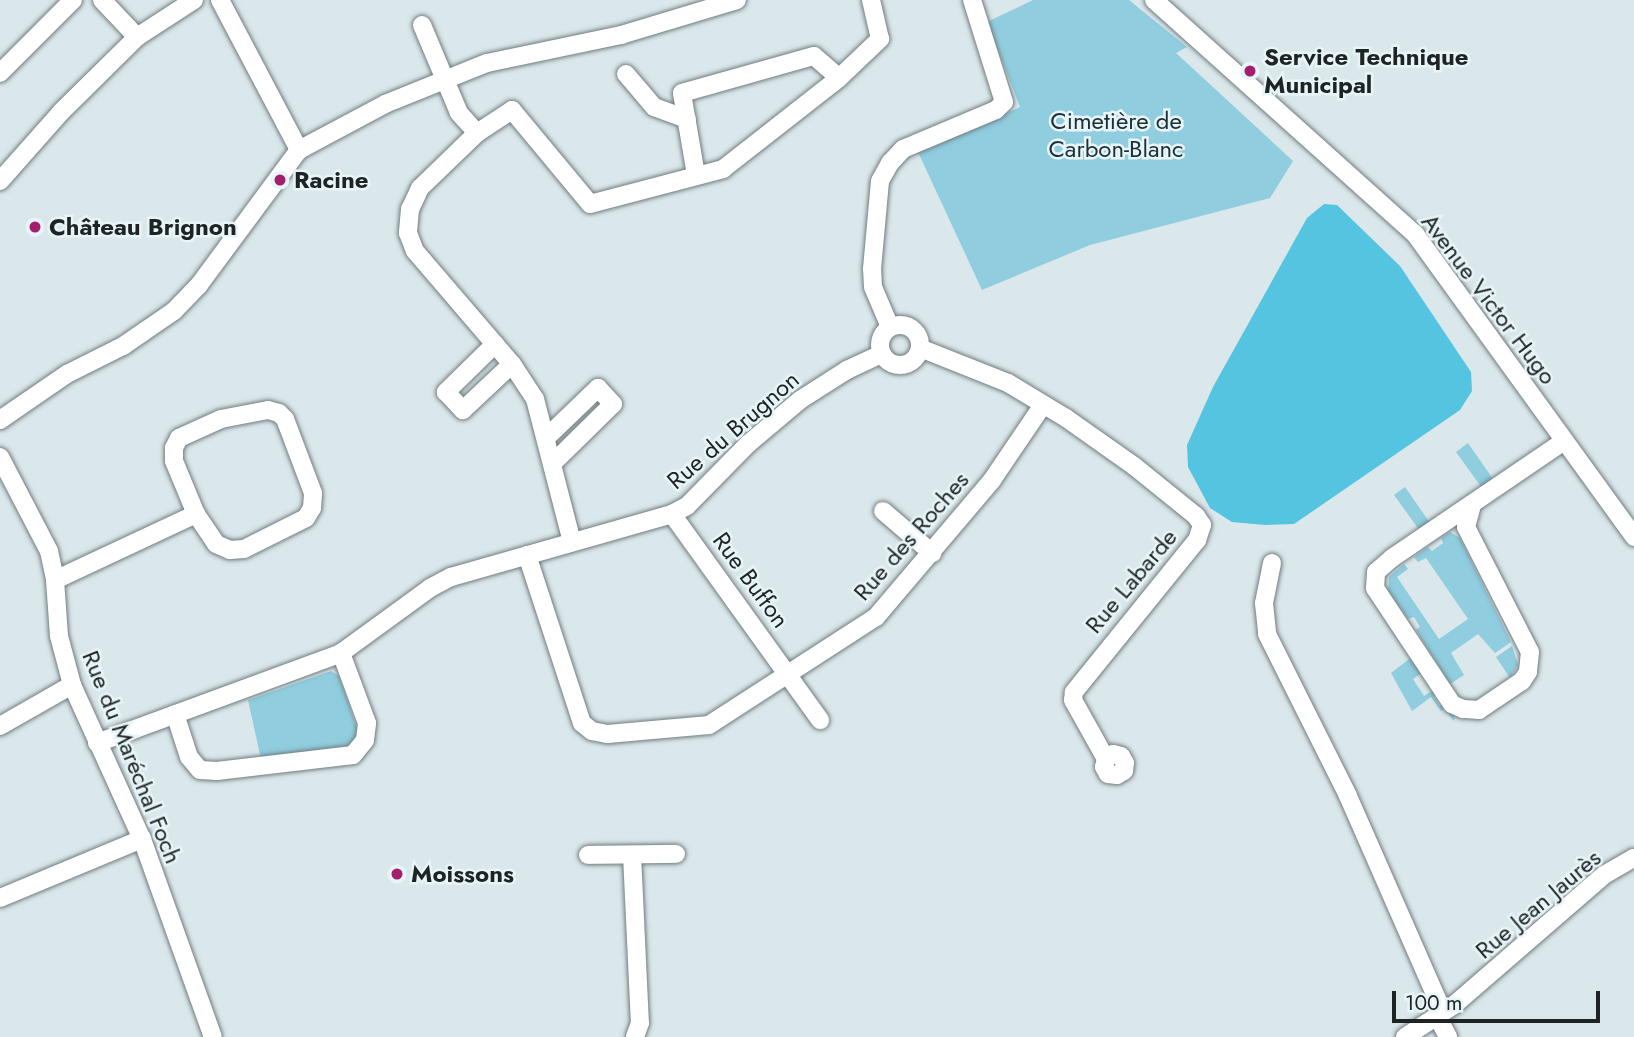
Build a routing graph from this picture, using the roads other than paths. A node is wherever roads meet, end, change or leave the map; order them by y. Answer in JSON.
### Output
{"nodes":[{"id":1,"x":73,"y":0,"type":"edge"},
{"id":2,"x":102,"y":0,"type":"edge"},
{"id":3,"x":194,"y":0,"type":"edge"},
{"id":4,"x":220,"y":0,"type":"edge"},
{"id":5,"x":737,"y":0,"type":"edge"},
{"id":6,"x":871,"y":0,"type":"edge"},
{"id":7,"x":972,"y":0,"type":"edge"},
{"id":8,"x":1154,"y":0,"type":"edge"},
{"id":9,"x":422,"y":25,"type":"dead end"},
{"id":10,"x":137,"y":37,"type":"junction"},
{"id":11,"x":0,"y":73,"type":"edge"},
{"id":12,"x":625,"y":74,"type":"dead end"},
{"id":13,"x":443,"y":78,"type":"junction"},
{"id":14,"x":839,"y":78,"type":"junction"},
{"id":15,"x":687,"y":119,"type":"junction"},
{"id":16,"x":477,"y":133,"type":"junction"},
{"id":17,"x":299,"y":150,"type":"junction"},
{"id":18,"x":696,"y":175,"type":"junction"},
{"id":19,"x":0,"y":181,"type":"edge"},
{"id":20,"x":890,"y":327,"type":"junction"},
{"id":21,"x":495,"y":344,"type":"junction"},
{"id":22,"x":920,"y":348,"type":"junction"},
{"id":23,"x":882,"y":354,"type":"junction"},
{"id":24,"x":512,"y":364,"type":"junction"},
{"id":25,"x":1043,"y":405,"type":"junction"},
{"id":26,"x":0,"y":420,"type":"edge"},
{"id":27,"x":547,"y":437,"type":"junction"},
{"id":28,"x":1564,"y":441,"type":"junction"},
{"id":29,"x":0,"y":457,"type":"edge"},
{"id":30,"x":553,"y":463,"type":"junction"},
{"id":31,"x":1472,"y":505,"type":"junction"},
{"id":32,"x":883,"y":511,"type":"dead end"},
{"id":33,"x":196,"y":514,"type":"junction"},
{"id":34,"x":673,"y":514,"type":"junction"},
{"id":35,"x":1449,"y":521,"type":"junction"},
{"id":36,"x":1466,"y":527,"type":"junction"},
{"id":37,"x":1634,"y":537,"type":"edge"},
{"id":38,"x":572,"y":542,"type":"junction"},
{"id":39,"x":932,"y":553,"type":"junction"},
{"id":40,"x":527,"y":555,"type":"junction"},
{"id":41,"x":1272,"y":563,"type":"dead end"},
{"id":42,"x":55,"y":580,"type":"junction"},
{"id":43,"x":341,"y":653,"type":"junction"},
{"id":44,"x":790,"y":675,"type":"junction"},
{"id":45,"x":72,"y":685,"type":"junction"},
{"id":46,"x":175,"y":714,"type":"junction"},
{"id":47,"x":820,"y":720,"type":"dead end"},
{"id":48,"x":0,"y":725,"type":"edge"},
{"id":49,"x":97,"y":743,"type":"junction"},
{"id":50,"x":1109,"y":756,"type":"dead end"},
{"id":51,"x":142,"y":839,"type":"junction"},
{"id":52,"x":676,"y":854,"type":"dead end"},
{"id":53,"x":632,"y":855,"type":"junction"},
{"id":54,"x":588,"y":856,"type":"dead end"},
{"id":55,"x":1634,"y":858,"type":"edge"},
{"id":56,"x":0,"y":898,"type":"edge"},
{"id":57,"x":1440,"y":1014,"type":"junction"},
{"id":58,"x":214,"y":1037,"type":"edge"},
{"id":59,"x":635,"y":1037,"type":"edge"},
{"id":60,"x":1405,"y":1037,"type":"edge"},
{"id":61,"x":1448,"y":1037,"type":"edge"}],
"edges":[{"from":1,"to":11,"type":"street"},
{"from":2,"to":10,"type":"street"},
{"from":3,"to":10,"type":"street"},
{"from":4,"to":17,"type":"street"},
{"from":5,"to":13,"type":"street"},
{"from":6,"to":14,"type":"street"},
{"from":7,"to":20,"type":"street"},
{"from":8,"to":28,"type":"street","name":"Avenue Victor Hugo"},
{"from":9,"to":13,"type":"street"},
{"from":10,"to":19,"type":"street"},
{"from":12,"to":15,"type":"street"},
{"from":13,"to":16,"type":"street"},
{"from":13,"to":17,"type":"street"},
{"from":14,"to":15,"type":"street"},
{"from":14,"to":18,"type":"street"},
{"from":15,"to":18,"type":"street"},
{"from":16,"to":18,"type":"street"},
{"from":16,"to":21,"type":"street"},
{"from":17,"to":26,"type":"street"},
{"from":20,"to":22,"type":"street"},
{"from":20,"to":23,"type":"street"},
{"from":21,"to":24,"type":"street"},
{"from":21,"to":24,"type":"street"},
{"from":22,"to":23,"type":"street"},
{"from":22,"to":25,"type":"street"},
{"from":23,"to":34,"type":"street","name":"Rue du Brugnon"},
{"from":24,"to":27,"type":"street"},
{"from":25,"to":39,"type":"street","name":"Rue des Roches"},
{"from":25,"to":50,"type":"street","name":"Rue Labarde"},
{"from":27,"to":30,"type":"street"},
{"from":27,"to":30,"type":"street"},
{"from":28,"to":31,"type":"street"},
{"from":28,"to":37,"type":"street","name":"Avenue Victor Hugo"},
{"from":29,"to":42,"type":"street","name":"Rue du Maréchal Foch"},
{"from":30,"to":38,"type":"street"},
{"from":31,"to":35,"type":"street"},
{"from":31,"to":36,"type":"street"},
{"from":32,"to":39,"type":"street"},
{"from":33,"to":33,"type":"street"},
{"from":33,"to":42,"type":"street"},
{"from":34,"to":38,"type":"street","name":"Rue du Brugnon"},
{"from":34,"to":44,"type":"street","name":"Rue Buffon"},
{"from":35,"to":36,"type":"street"},
{"from":35,"to":36,"type":"street"},
{"from":38,"to":40,"type":"street","name":"Rue du Brugnon"},
{"from":39,"to":44,"type":"street","name":"Rue des Roches"},
{"from":40,"to":43,"type":"street","name":"Rue du Brugnon"},
{"from":40,"to":44,"type":"street","name":"Rue des Roches"},
{"from":41,"to":57,"type":"street"},
{"from":42,"to":45,"type":"street","name":"Rue du Maréchal Foch"},
{"from":43,"to":46,"type":"street","name":"Rue du Brugnon"},
{"from":43,"to":46,"type":"street"},
{"from":44,"to":47,"type":"street"},
{"from":45,"to":48,"type":"street"},
{"from":45,"to":49,"type":"street","name":"Rue du Maréchal Foch"},
{"from":46,"to":49,"type":"street","name":"Rue du Brugnon"},
{"from":49,"to":51,"type":"street","name":"Rue du Maréchal Foch"},
{"from":51,"to":56,"type":"street"},
{"from":51,"to":58,"type":"street","name":"Rue du Maréchal Foch"},
{"from":52,"to":53,"type":"street"},
{"from":53,"to":54,"type":"street"},
{"from":53,"to":59,"type":"street"},
{"from":55,"to":57,"type":"street","name":"Rue Jean Jaurès"},
{"from":57,"to":60,"type":"street","name":"Rue Jean Jaurès"},
{"from":57,"to":61,"type":"street"}]}
